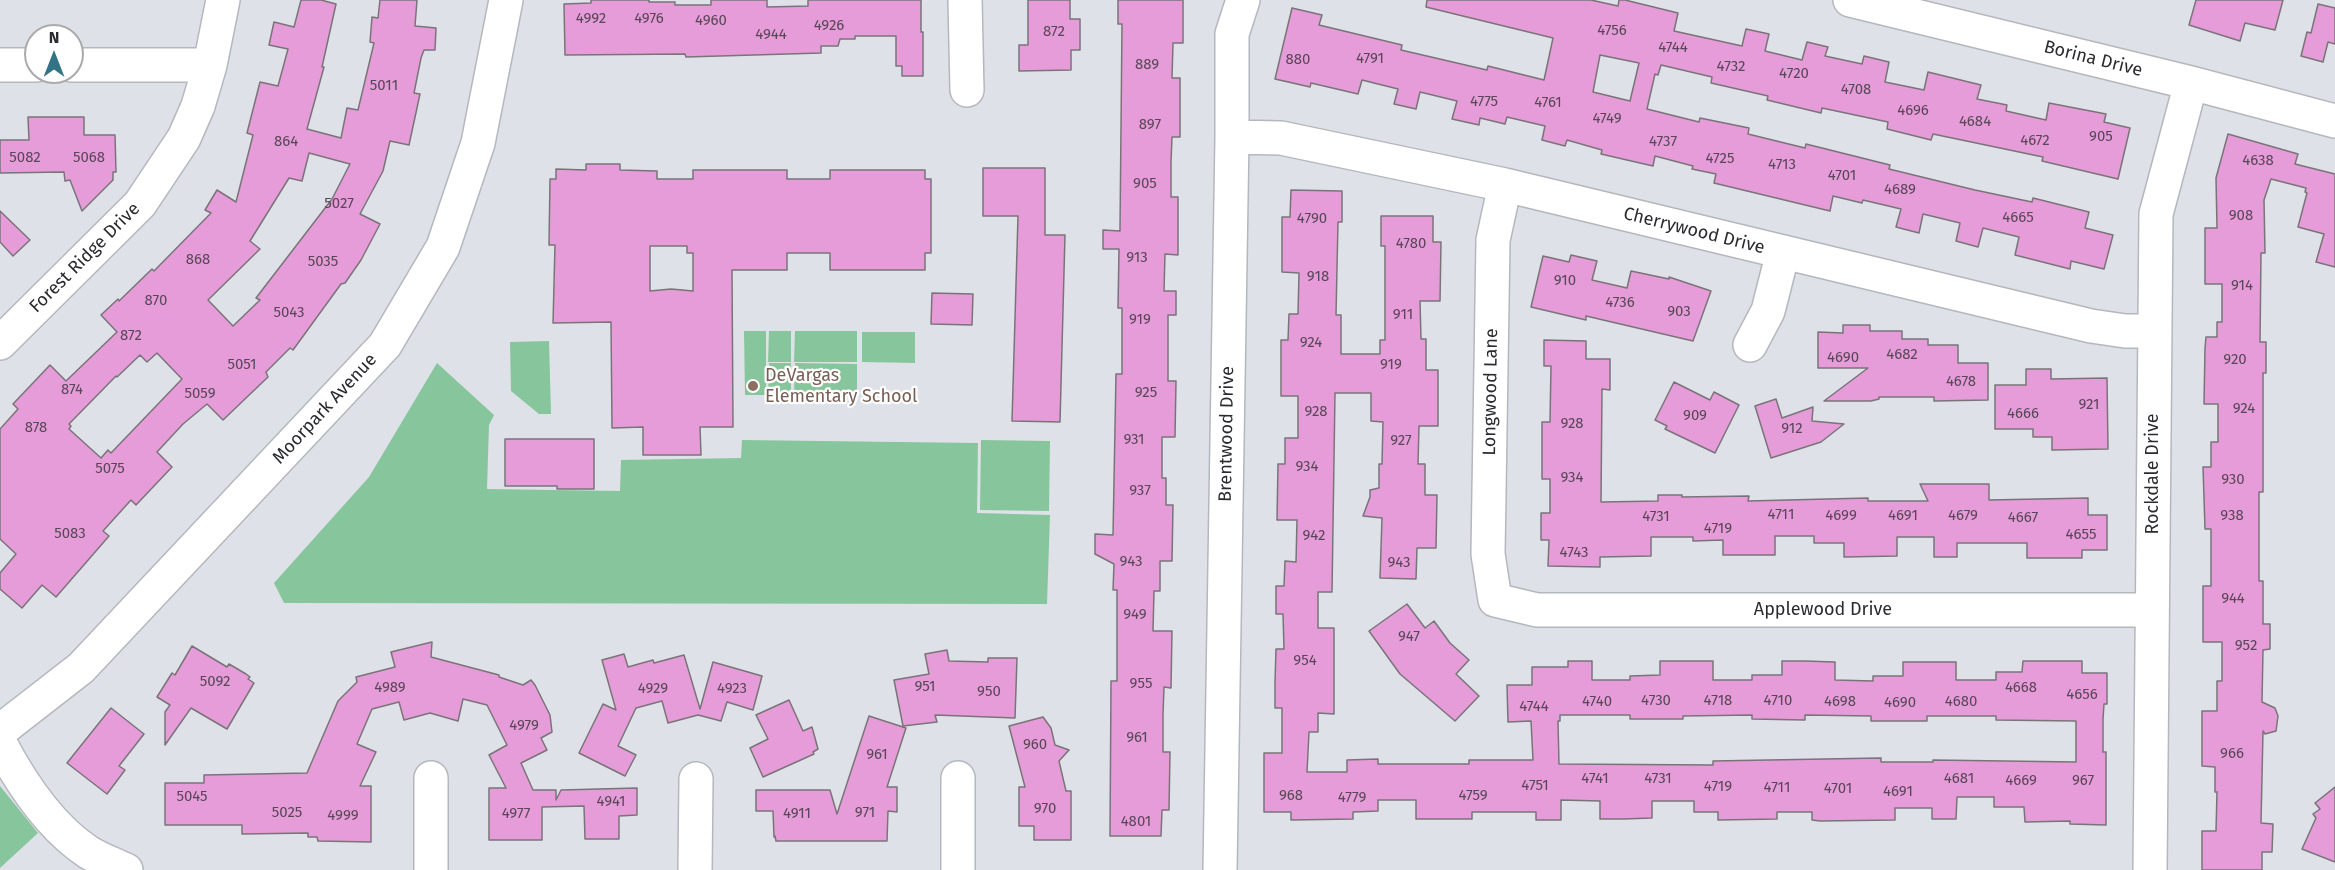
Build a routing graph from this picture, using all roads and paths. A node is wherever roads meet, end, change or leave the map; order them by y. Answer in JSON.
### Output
{"nodes":[{"id":1,"x":223,"y":0,"type":"edge"},
{"id":2,"x":506,"y":0,"type":"edge"},
{"id":3,"x":965,"y":0,"type":"edge"},
{"id":4,"x":1243,"y":0,"type":"edge"},
{"id":5,"x":1850,"y":0,"type":"edge"},
{"id":6,"x":0,"y":65,"type":"edge"},
{"id":7,"x":24,"y":65,"type":"edge"},
{"id":8,"x":84,"y":65,"type":"edge"},
{"id":9,"x":210,"y":65,"type":"junction"},
{"id":10,"x":2191,"y":83,"type":"junction"},
{"id":11,"x":967,"y":90,"type":"dead end"},
{"id":12,"x":2335,"y":122,"type":"edge"},
{"id":13,"x":1232,"y":137,"type":"junction"},
{"id":14,"x":1505,"y":185,"type":"junction"},
{"id":15,"x":1783,"y":252,"type":"junction"},
{"id":16,"x":2154,"y":331,"type":"junction"},
{"id":17,"x":0,"y":343,"type":"edge"},
{"id":18,"x":1750,"y":345,"type":"dead end"},
{"id":19,"x":1494,"y":600,"type":"joint"},
{"id":20,"x":2152,"y":610,"type":"junction"},
{"id":21,"x":0,"y":731,"type":"edge"},
{"id":22,"x":0,"y":743,"type":"edge"},
{"id":23,"x":431,"y":778,"type":"dead end"},
{"id":24,"x":696,"y":778,"type":"dead end"},
{"id":25,"x":958,"y":778,"type":"dead end"},
{"id":26,"x":126,"y":870,"type":"edge"},
{"id":27,"x":431,"y":870,"type":"edge"},
{"id":28,"x":695,"y":870,"type":"edge"},
{"id":29,"x":958,"y":870,"type":"edge"},
{"id":30,"x":1220,"y":870,"type":"edge"},
{"id":31,"x":2150,"y":870,"type":"edge"}],
"edges":[{"from":1,"to":9,"type":"street","name":"Forest Ridge Drive"},
{"from":2,"to":21,"type":"street","name":"Moorpark Avenue"},
{"from":3,"to":11,"type":"street"},
{"from":4,"to":13,"type":"street","name":"Brentwood Drive"},
{"from":5,"to":10,"type":"street","name":"Borina Drive"},
{"from":6,"to":7,"type":"street"},
{"from":8,"to":9,"type":"street"},
{"from":9,"to":17,"type":"street","name":"Forest Ridge Drive"},
{"from":10,"to":12,"type":"street","name":"Borina Drive"},
{"from":10,"to":16,"type":"street","name":"Rockdale Drive"},
{"from":13,"to":14,"type":"street","name":"Cherrywood Drive"},
{"from":13,"to":30,"type":"street","name":"Brentwood Drive"},
{"from":14,"to":15,"type":"street","name":"Cherrywood Drive"},
{"from":14,"to":19,"type":"street","name":"Longwood Lane"},
{"from":15,"to":16,"type":"street","name":"Cherrywood Drive"},
{"from":15,"to":18,"type":"street"},
{"from":16,"to":20,"type":"street","name":"Rockdale Drive"},
{"from":19,"to":20,"type":"street","name":"Applewood Drive"},
{"from":20,"to":31,"type":"street","name":"Rockdale Drive"},
{"from":22,"to":26,"type":"street"},
{"from":23,"to":27,"type":"street"},
{"from":24,"to":28,"type":"street"},
{"from":25,"to":29,"type":"street"}]}
